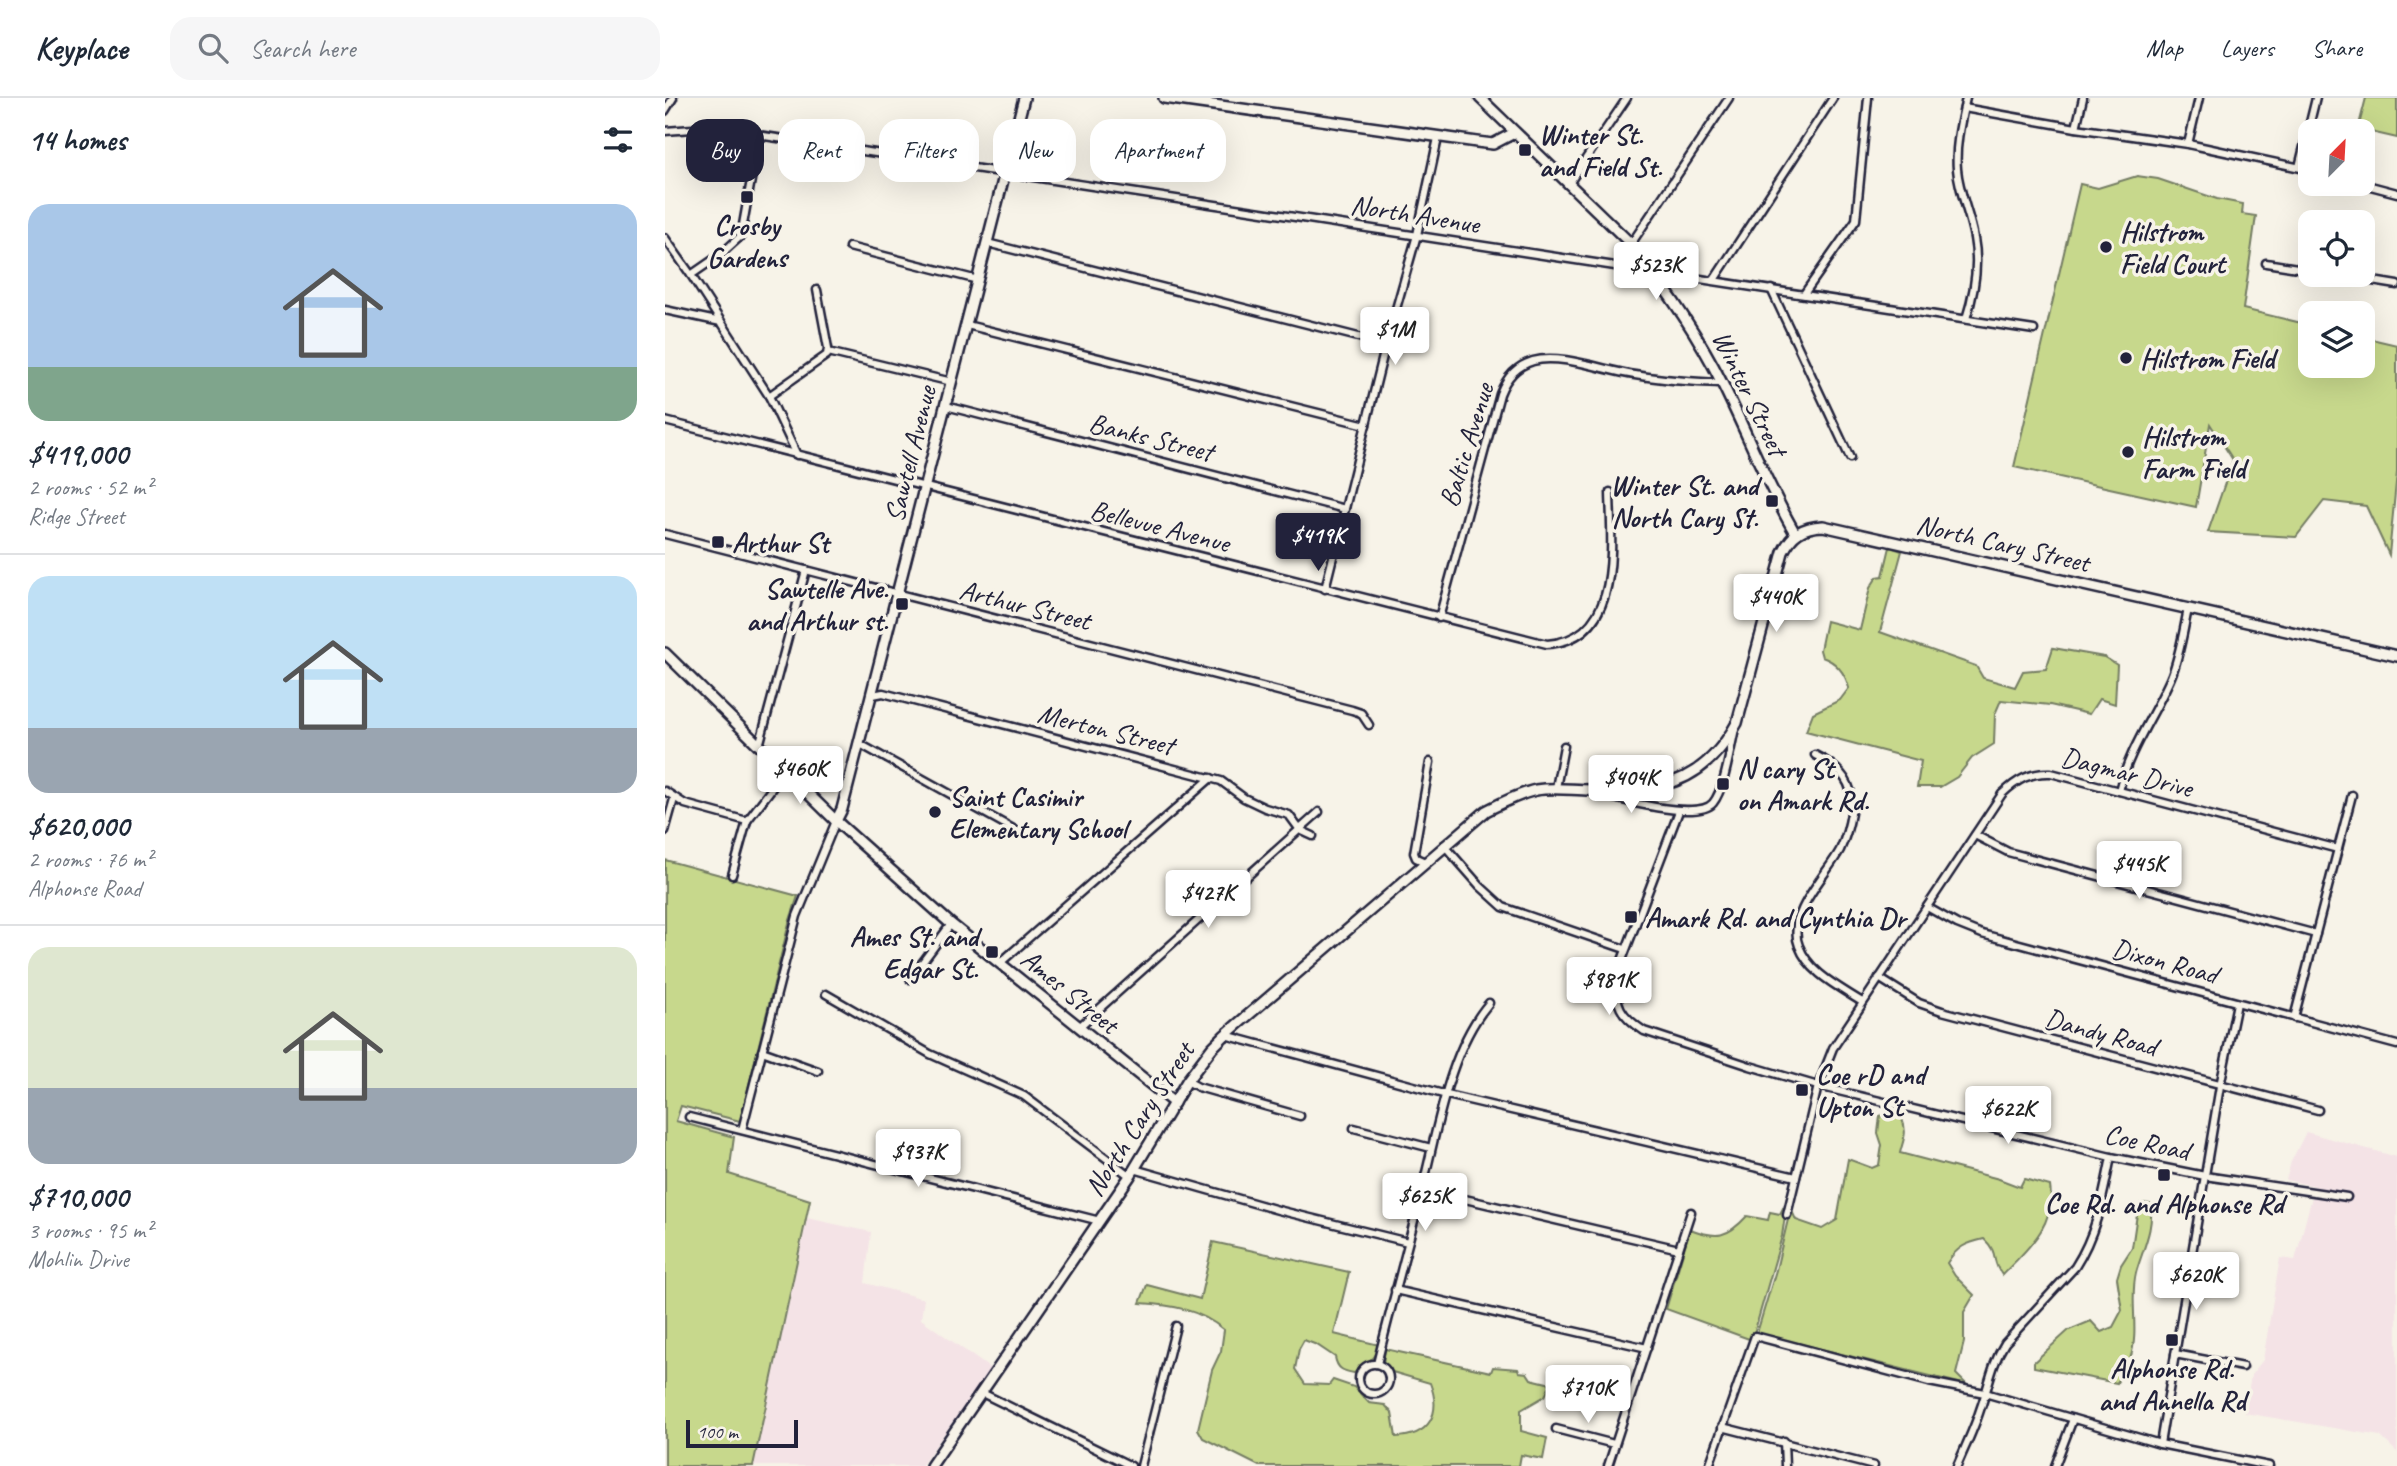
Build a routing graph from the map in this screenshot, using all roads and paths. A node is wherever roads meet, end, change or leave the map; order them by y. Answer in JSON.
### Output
{"nodes":[{"id":1,"x":673,"y":98,"type":"edge"},
{"id":2,"x":1024,"y":98,"type":"edge"},
{"id":3,"x":1164,"y":98,"type":"edge"},
{"id":4,"x":1480,"y":98,"type":"edge"},
{"id":5,"x":1627,"y":98,"type":"edge"},
{"id":6,"x":1729,"y":98,"type":"edge"},
{"id":7,"x":1832,"y":98,"type":"edge"},
{"id":8,"x":1868,"y":98,"type":"edge"},
{"id":9,"x":1966,"y":98,"type":"edge"},
{"id":10,"x":2083,"y":98,"type":"edge"},
{"id":11,"x":2199,"y":98,"type":"edge"},
{"id":12,"x":2316,"y":98,"type":"edge"},
{"id":13,"x":1964,"y":108,"type":"junction"},
{"id":14,"x":665,"y":111,"type":"edge"},
{"id":15,"x":1019,"y":119,"type":"edge"},
{"id":16,"x":2311,"y":119,"type":"edge"},
{"id":17,"x":2076,"y":128,"type":"junction"},
{"id":18,"x":686,"y":130,"type":"edge"},
{"id":19,"x":665,"y":131,"type":"edge"},
{"id":20,"x":1514,"y":133,"type":"junction"},
{"id":21,"x":764,"y":136,"type":"edge"},
{"id":22,"x":1439,"y":138,"type":"junction"},
{"id":23,"x":2188,"y":144,"type":"junction"},
{"id":24,"x":2298,"y":167,"type":"edge"},
{"id":25,"x":993,"y":172,"type":"edge"},
{"id":26,"x":751,"y":182,"type":"edge"},
{"id":27,"x":1003,"y":182,"type":"edge"},
{"id":28,"x":1059,"y":182,"type":"edge"},
{"id":29,"x":1568,"y":185,"type":"junction"},
{"id":30,"x":2375,"y":187,"type":"edge"},
{"id":31,"x":2397,"y":193,"type":"edge"},
{"id":32,"x":1417,"y":235,"type":"junction"},
{"id":33,"x":665,"y":238,"type":"edge"},
{"id":34,"x":987,"y":243,"type":"junction"},
{"id":35,"x":1631,"y":244,"type":"junction"},
{"id":36,"x":849,"y":247,"type":"dead end"},
{"id":37,"x":2266,"y":263,"type":"dead end"},
{"id":38,"x":2298,"y":268,"type":"edge"},
{"id":39,"x":1652,"y":271,"type":"junction"},
{"id":40,"x":691,"y":275,"type":"junction"},
{"id":41,"x":978,"y":280,"type":"junction"},
{"id":42,"x":1714,"y":280,"type":"junction"},
{"id":43,"x":2375,"y":281,"type":"edge"},
{"id":44,"x":2397,"y":285,"type":"edge"},
{"id":45,"x":1772,"y":289,"type":"junction"},
{"id":46,"x":817,"y":290,"type":"dead end"},
{"id":47,"x":1804,"y":294,"type":"junction"},
{"id":48,"x":665,"y":310,"type":"edge"},
{"id":49,"x":1966,"y":319,"type":"junction"},
{"id":50,"x":722,"y":323,"type":"junction"},
{"id":51,"x":967,"y":325,"type":"junction"},
{"id":52,"x":2034,"y":330,"type":"dead end"},
{"id":53,"x":1386,"y":344,"type":"junction"},
{"id":54,"x":828,"y":352,"type":"junction"},
{"id":55,"x":952,"y":382,"type":"junction"},
{"id":56,"x":1722,"y":383,"type":"junction"},
{"id":57,"x":769,"y":396,"type":"junction"},
{"id":58,"x":946,"y":406,"type":"junction"},
{"id":59,"x":665,"y":421,"type":"edge"},
{"id":60,"x":1366,"y":425,"type":"junction"},
{"id":61,"x":797,"y":456,"type":"junction"},
{"id":62,"x":1850,"y":458,"type":"dead end"},
{"id":63,"x":925,"y":489,"type":"junction"},
{"id":64,"x":1610,"y":492,"type":"dead end"},
{"id":65,"x":1345,"y":509,"type":"junction"},
{"id":66,"x":1795,"y":533,"type":"junction"},
{"id":67,"x":665,"y":534,"type":"edge"},
{"id":68,"x":806,"y":570,"type":"junction"},
{"id":69,"x":1325,"y":589,"type":"junction"},
{"id":70,"x":898,"y":594,"type":"junction"},
{"id":71,"x":2188,"y":609,"type":"junction"},
{"id":72,"x":1439,"y":618,"type":"junction"},
{"id":73,"x":665,"y":653,"type":"edge"},
{"id":74,"x":2397,"y":656,"type":"edge"},
{"id":75,"x":873,"y":695,"type":"junction"},
{"id":76,"x":1737,"y":723,"type":"junction"},
{"id":77,"x":1369,"y":725,"type":"dead end"},
{"id":78,"x":860,"y":744,"type":"junction"},
{"id":79,"x":759,"y":746,"type":"junction"},
{"id":80,"x":1563,"y":746,"type":"dead end"},
{"id":81,"x":1815,"y":755,"type":"dead end"},
{"id":82,"x":1430,"y":762,"type":"dead end"},
{"id":83,"x":785,"y":771,"type":"junction"},
{"id":84,"x":1212,"y":778,"type":"junction"},
{"id":85,"x":1556,"y":788,"type":"junction"},
{"id":86,"x":1591,"y":790,"type":"junction"},
{"id":87,"x":2119,"y":791,"type":"junction"},
{"id":88,"x":665,"y":792,"type":"edge"},
{"id":89,"x":2352,"y":795,"type":"dead end"},
{"id":90,"x":674,"y":799,"type":"junction"},
{"id":91,"x":1679,"y":811,"type":"junction"},
{"id":92,"x":1319,"y":812,"type":"dead end"},
{"id":93,"x":747,"y":821,"type":"junction"},
{"id":94,"x":836,"y":821,"type":"junction"},
{"id":95,"x":1300,"y":830,"type":"junction"},
{"id":96,"x":665,"y":831,"type":"edge"},
{"id":97,"x":1017,"y":831,"type":"dead end"},
{"id":98,"x":1975,"y":835,"type":"junction"},
{"id":99,"x":1313,"y":836,"type":"dead end"},
{"id":100,"x":1444,"y":845,"type":"junction"},
{"id":101,"x":2338,"y":849,"type":"junction"},
{"id":102,"x":1425,"y":862,"type":"junction"},
{"id":103,"x":732,"y":874,"type":"dead end"},
{"id":104,"x":1927,"y":907,"type":"junction"},
{"id":105,"x":951,"y":924,"type":"junction"},
{"id":106,"x":2316,"y":934,"type":"junction"},
{"id":107,"x":1625,"y":949,"type":"junction"},
{"id":108,"x":1000,"y":963,"type":"junction"},
{"id":109,"x":1879,"y":978,"type":"junction"},
{"id":110,"x":910,"y":979,"type":"dead end"},
{"id":111,"x":826,"y":994,"type":"dead end"},
{"id":112,"x":1863,"y":1002,"type":"junction"},
{"id":113,"x":1489,"y":1003,"type":"dead end"},
{"id":114,"x":2237,"y":1003,"type":"junction"},
{"id":115,"x":2294,"y":1018,"type":"junction"},
{"id":116,"x":1079,"y":1027,"type":"junction"},
{"id":117,"x":1225,"y":1035,"type":"junction"},
{"id":118,"x":2397,"y":1043,"type":"edge"},
{"id":119,"x":762,"y":1051,"type":"junction"},
{"id":120,"x":818,"y":1071,"type":"dead end"},
{"id":121,"x":1187,"y":1081,"type":"junction"},
{"id":122,"x":1818,"y":1086,"type":"junction"},
{"id":123,"x":2221,"y":1086,"type":"junction"},
{"id":124,"x":1447,"y":1095,"type":"junction"},
{"id":125,"x":1174,"y":1103,"type":"junction"},
{"id":126,"x":2318,"y":1110,"type":"dead end"},
{"id":127,"x":1300,"y":1116,"type":"dead end"},
{"id":128,"x":689,"y":1117,"type":"dead end"},
{"id":129,"x":1354,"y":1128,"type":"dead end"},
{"id":130,"x":742,"y":1130,"type":"junction"},
{"id":131,"x":1431,"y":1148,"type":"junction"},
{"id":132,"x":2111,"y":1157,"type":"junction"},
{"id":133,"x":1132,"y":1172,"type":"junction"},
{"id":134,"x":2205,"y":1176,"type":"junction"},
{"id":135,"x":1796,"y":1177,"type":"junction"},
{"id":136,"x":1422,"y":1189,"type":"junction"},
{"id":137,"x":2347,"y":1197,"type":"dead end"},
{"id":138,"x":1691,"y":1212,"type":"dead end"},
{"id":139,"x":1787,"y":1215,"type":"dead end"},
{"id":140,"x":1100,"y":1221,"type":"junction"},
{"id":141,"x":1408,"y":1242,"type":"junction"},
{"id":142,"x":1679,"y":1249,"type":"junction"},
{"id":143,"x":1395,"y":1290,"type":"junction"},
{"id":144,"x":1176,"y":1326,"type":"dead end"},
{"id":145,"x":1647,"y":1349,"type":"junction"},
{"id":146,"x":2175,"y":1354,"type":"junction"},
{"id":147,"x":1377,"y":1364,"type":"junction"},
{"id":148,"x":2243,"y":1367,"type":"dead end"},
{"id":149,"x":982,"y":1393,"type":"junction"},
{"id":150,"x":1985,"y":1393,"type":"junction"},
{"id":151,"x":2073,"y":1419,"type":"junction"},
{"id":152,"x":1722,"y":1427,"type":"junction"},
{"id":153,"x":1556,"y":1429,"type":"dead end"},
{"id":154,"x":1784,"y":1441,"type":"junction"},
{"id":155,"x":1614,"y":1444,"type":"junction"},
{"id":156,"x":2160,"y":1444,"type":"junction"},
{"id":157,"x":931,"y":1466,"type":"edge"},
{"id":158,"x":1131,"y":1466,"type":"edge"},
{"id":159,"x":1141,"y":1466,"type":"edge"},
{"id":160,"x":1608,"y":1466,"type":"edge"},
{"id":161,"x":1709,"y":1466,"type":"edge"},
{"id":162,"x":1785,"y":1466,"type":"edge"},
{"id":163,"x":1874,"y":1466,"type":"edge"},
{"id":164,"x":1957,"y":1466,"type":"edge"},
{"id":165,"x":2055,"y":1466,"type":"edge"},
{"id":166,"x":2269,"y":1466,"type":"edge"}],
"edges":[{"from":1,"to":14,"type":"street"},
{"from":2,"to":15,"type":"street","name":"Sawtell Avenue"},
{"from":3,"to":22,"type":"street"},
{"from":4,"to":20,"type":"street","name":"Winter Street"},
{"from":5,"to":29,"type":"street"},
{"from":6,"to":35,"type":"street"},
{"from":7,"to":42,"type":"street"},
{"from":8,"to":47,"type":"street"},
{"from":9,"to":13,"type":"street"},
{"from":10,"to":17,"type":"street"},
{"from":11,"to":23,"type":"street"},
{"from":12,"to":16,"type":"street"},
{"from":13,"to":17,"type":"street"},
{"from":13,"to":49,"type":"street"},
{"from":17,"to":23,"type":"street"},
{"from":18,"to":19,"type":"street","name":"North Avenue"},
{"from":20,"to":22,"type":"street"},
{"from":20,"to":29,"type":"street","name":"Winter Street"},
{"from":21,"to":25,"type":"street","name":"North Avenue"},
{"from":22,"to":32,"type":"street"},
{"from":23,"to":24,"type":"street"},
{"from":26,"to":40,"type":"street"},
{"from":27,"to":34,"type":"street","name":"Sawtell Avenue"},
{"from":28,"to":32,"type":"street","name":"North Avenue"},
{"from":29,"to":35,"type":"street","name":"Winter Street"},
{"from":30,"to":31,"type":"street"},
{"from":32,"to":39,"type":"street","name":"North Avenue"},
{"from":32,"to":53,"type":"street"},
{"from":33,"to":40,"type":"street"},
{"from":34,"to":41,"type":"street","name":"Sawtell Avenue"},
{"from":34,"to":53,"type":"street"},
{"from":35,"to":39,"type":"street","name":"Winter Street"},
{"from":36,"to":41,"type":"street"},
{"from":37,"to":38,"type":"street"},
{"from":39,"to":42,"type":"street","name":"North Avenue"},
{"from":39,"to":56,"type":"street","name":"Winter Street"},
{"from":40,"to":50,"type":"street"},
{"from":41,"to":51,"type":"street","name":"Sawtell Avenue"},
{"from":42,"to":45,"type":"street","name":"North Avenue"},
{"from":43,"to":44,"type":"street"},
{"from":45,"to":47,"type":"street","name":"North Avenue"},
{"from":45,"to":62,"type":"street"},
{"from":46,"to":54,"type":"street"},
{"from":47,"to":49,"type":"street","name":"North Avenue"},
{"from":48,"to":50,"type":"street"},
{"from":49,"to":52,"type":"street","name":"North Avenue"},
{"from":50,"to":57,"type":"street"},
{"from":51,"to":55,"type":"street","name":"Sawtell Avenue"},
{"from":51,"to":60,"type":"street"},
{"from":53,"to":60,"type":"street"},
{"from":54,"to":55,"type":"street"},
{"from":54,"to":57,"type":"street"},
{"from":55,"to":58,"type":"street","name":"Sawtell Avenue"},
{"from":56,"to":66,"type":"street","name":"Winter Street"},
{"from":56,"to":72,"type":"street","name":"Baltic Avenue"},
{"from":57,"to":61,"type":"street"},
{"from":58,"to":63,"type":"street","name":"Sawtell Avenue"},
{"from":58,"to":65,"type":"street","name":"Banks Street"},
{"from":59,"to":61,"type":"street","name":"Bellevue Avenue"},
{"from":60,"to":65,"type":"street"},
{"from":61,"to":63,"type":"street","name":"Bellevue Avenue"},
{"from":63,"to":69,"type":"street","name":"Bellevue Avenue"},
{"from":63,"to":70,"type":"street","name":"Sawtell Avenue"},
{"from":64,"to":72,"type":"street","name":"Bellevue Avenue"},
{"from":65,"to":69,"type":"street"},
{"from":66,"to":71,"type":"street","name":"North Cary Street"},
{"from":66,"to":76,"type":"street","name":"North Cary Street"},
{"from":67,"to":68,"type":"street","name":"Arthur Street"},
{"from":68,"to":70,"type":"street","name":"Arthur Street"},
{"from":68,"to":79,"type":"street"},
{"from":69,"to":72,"type":"street","name":"Bellevue Avenue"},
{"from":70,"to":75,"type":"street","name":"Sawtell Avenue"},
{"from":70,"to":77,"type":"street","name":"Arthur Street"},
{"from":71,"to":74,"type":"street","name":"North Cary Street"},
{"from":71,"to":87,"type":"street"},
{"from":73,"to":79,"type":"street","name":"Ames Street"},
{"from":75,"to":78,"type":"street","name":"Sawtell Avenue"},
{"from":75,"to":84,"type":"street","name":"Merton Street"},
{"from":76,"to":86,"type":"street","name":"North Cary Street"},
{"from":76,"to":91,"type":"street","name":"North Cary Street"},
{"from":78,"to":94,"type":"street","name":"Sawtell Avenue"},
{"from":78,"to":97,"type":"street"},
{"from":79,"to":83,"type":"street","name":"Ames Street"},
{"from":80,"to":85,"type":"street"},
{"from":81,"to":112,"type":"street"},
{"from":82,"to":102,"type":"street"},
{"from":83,"to":93,"type":"street"},
{"from":83,"to":94,"type":"street","name":"Ames Street"},
{"from":84,"to":95,"type":"street","name":"Merton Street"},
{"from":84,"to":108,"type":"street"},
{"from":85,"to":86,"type":"street","name":"North Cary Street"},
{"from":85,"to":100,"type":"street","name":"North Cary Street"},
{"from":86,"to":91,"type":"street","name":"North Cary Street"},
{"from":87,"to":98,"type":"street","name":"Dagmar Drive"},
{"from":87,"to":101,"type":"street","name":"Dagmar Drive"},
{"from":88,"to":90,"type":"street"},
{"from":89,"to":101,"type":"street"},
{"from":90,"to":93,"type":"street"},
{"from":90,"to":96,"type":"street"},
{"from":91,"to":107,"type":"street","name":"Coe Road"},
{"from":92,"to":95,"type":"street"},
{"from":93,"to":103,"type":"street"},
{"from":94,"to":105,"type":"street","name":"Ames Street"},
{"from":94,"to":119,"type":"street"},
{"from":95,"to":99,"type":"street","name":"Merton Street"},
{"from":95,"to":116,"type":"street"},
{"from":98,"to":104,"type":"street","name":"Dagmar Drive"},
{"from":98,"to":106,"type":"street"},
{"from":100,"to":102,"type":"street","name":"North Cary Street"},
{"from":100,"to":107,"type":"street"},
{"from":101,"to":106,"type":"street"},
{"from":102,"to":117,"type":"street","name":"North Cary Street"},
{"from":104,"to":109,"type":"street","name":"Dagmar Drive"},
{"from":104,"to":114,"type":"street","name":"Dixon Road"},
{"from":105,"to":108,"type":"street","name":"Ames Street"},
{"from":105,"to":110,"type":"street"},
{"from":106,"to":115,"type":"street"},
{"from":107,"to":122,"type":"street","name":"Coe Road"},
{"from":108,"to":116,"type":"street","name":"Ames Street"},
{"from":109,"to":112,"type":"street","name":"Dagmar Drive"},
{"from":109,"to":123,"type":"street","name":"Dandy Road"},
{"from":111,"to":133,"type":"street"},
{"from":112,"to":122,"type":"street","name":"Dagmar Drive"},
{"from":113,"to":124,"type":"street"},
{"from":114,"to":115,"type":"street","name":"Dixon Road"},
{"from":114,"to":123,"type":"street"},
{"from":115,"to":118,"type":"street","name":"Dixon Road"},
{"from":116,"to":125,"type":"street","name":"Ames Street"},
{"from":117,"to":121,"type":"street","name":"North Cary Street"},
{"from":117,"to":124,"type":"street"},
{"from":119,"to":120,"type":"street"},
{"from":119,"to":130,"type":"street"},
{"from":121,"to":125,"type":"street","name":"North Cary Street"},
{"from":121,"to":127,"type":"street"},
{"from":122,"to":132,"type":"street","name":"Coe Road"},
{"from":122,"to":135,"type":"street","name":"Dagmar Drive"},
{"from":123,"to":126,"type":"street","name":"Dandy Road"},
{"from":123,"to":134,"type":"street"},
{"from":124,"to":131,"type":"street"},
{"from":124,"to":135,"type":"street"},
{"from":125,"to":133,"type":"street","name":"North Cary Street"},
{"from":128,"to":130,"type":"street"},
{"from":129,"to":131,"type":"street"},
{"from":130,"to":140,"type":"street"},
{"from":131,"to":136,"type":"street"},
{"from":132,"to":134,"type":"street","name":"Coe Road"},
{"from":132,"to":150,"type":"street"},
{"from":133,"to":140,"type":"street","name":"North Cary Street"},
{"from":133,"to":141,"type":"street"},
{"from":134,"to":137,"type":"street","name":"Coe Road"},
{"from":134,"to":146,"type":"street"},
{"from":135,"to":139,"type":"street","name":"Dagmar Drive"},
{"from":136,"to":141,"type":"street"},
{"from":136,"to":142,"type":"street"},
{"from":138,"to":142,"type":"street"},
{"from":140,"to":149,"type":"street","name":"North Cary Street"},
{"from":141,"to":143,"type":"street"},
{"from":142,"to":145,"type":"street"},
{"from":143,"to":145,"type":"street"},
{"from":143,"to":147,"type":"street"},
{"from":144,"to":159,"type":"street"},
{"from":145,"to":155,"type":"street"},
{"from":146,"to":148,"type":"street"},
{"from":146,"to":156,"type":"street"},
{"from":147,"to":147,"type":"street"},
{"from":149,"to":157,"type":"street","name":"North Cary Street"},
{"from":149,"to":158,"type":"street"},
{"from":150,"to":151,"type":"street"},
{"from":150,"to":152,"type":"street"},
{"from":150,"to":164,"type":"street"},
{"from":151,"to":156,"type":"street"},
{"from":151,"to":165,"type":"street"},
{"from":152,"to":154,"type":"street"},
{"from":152,"to":161,"type":"street"},
{"from":153,"to":155,"type":"street"},
{"from":154,"to":162,"type":"street"},
{"from":154,"to":163,"type":"street"},
{"from":155,"to":160,"type":"street"},
{"from":156,"to":166,"type":"street"}]}
